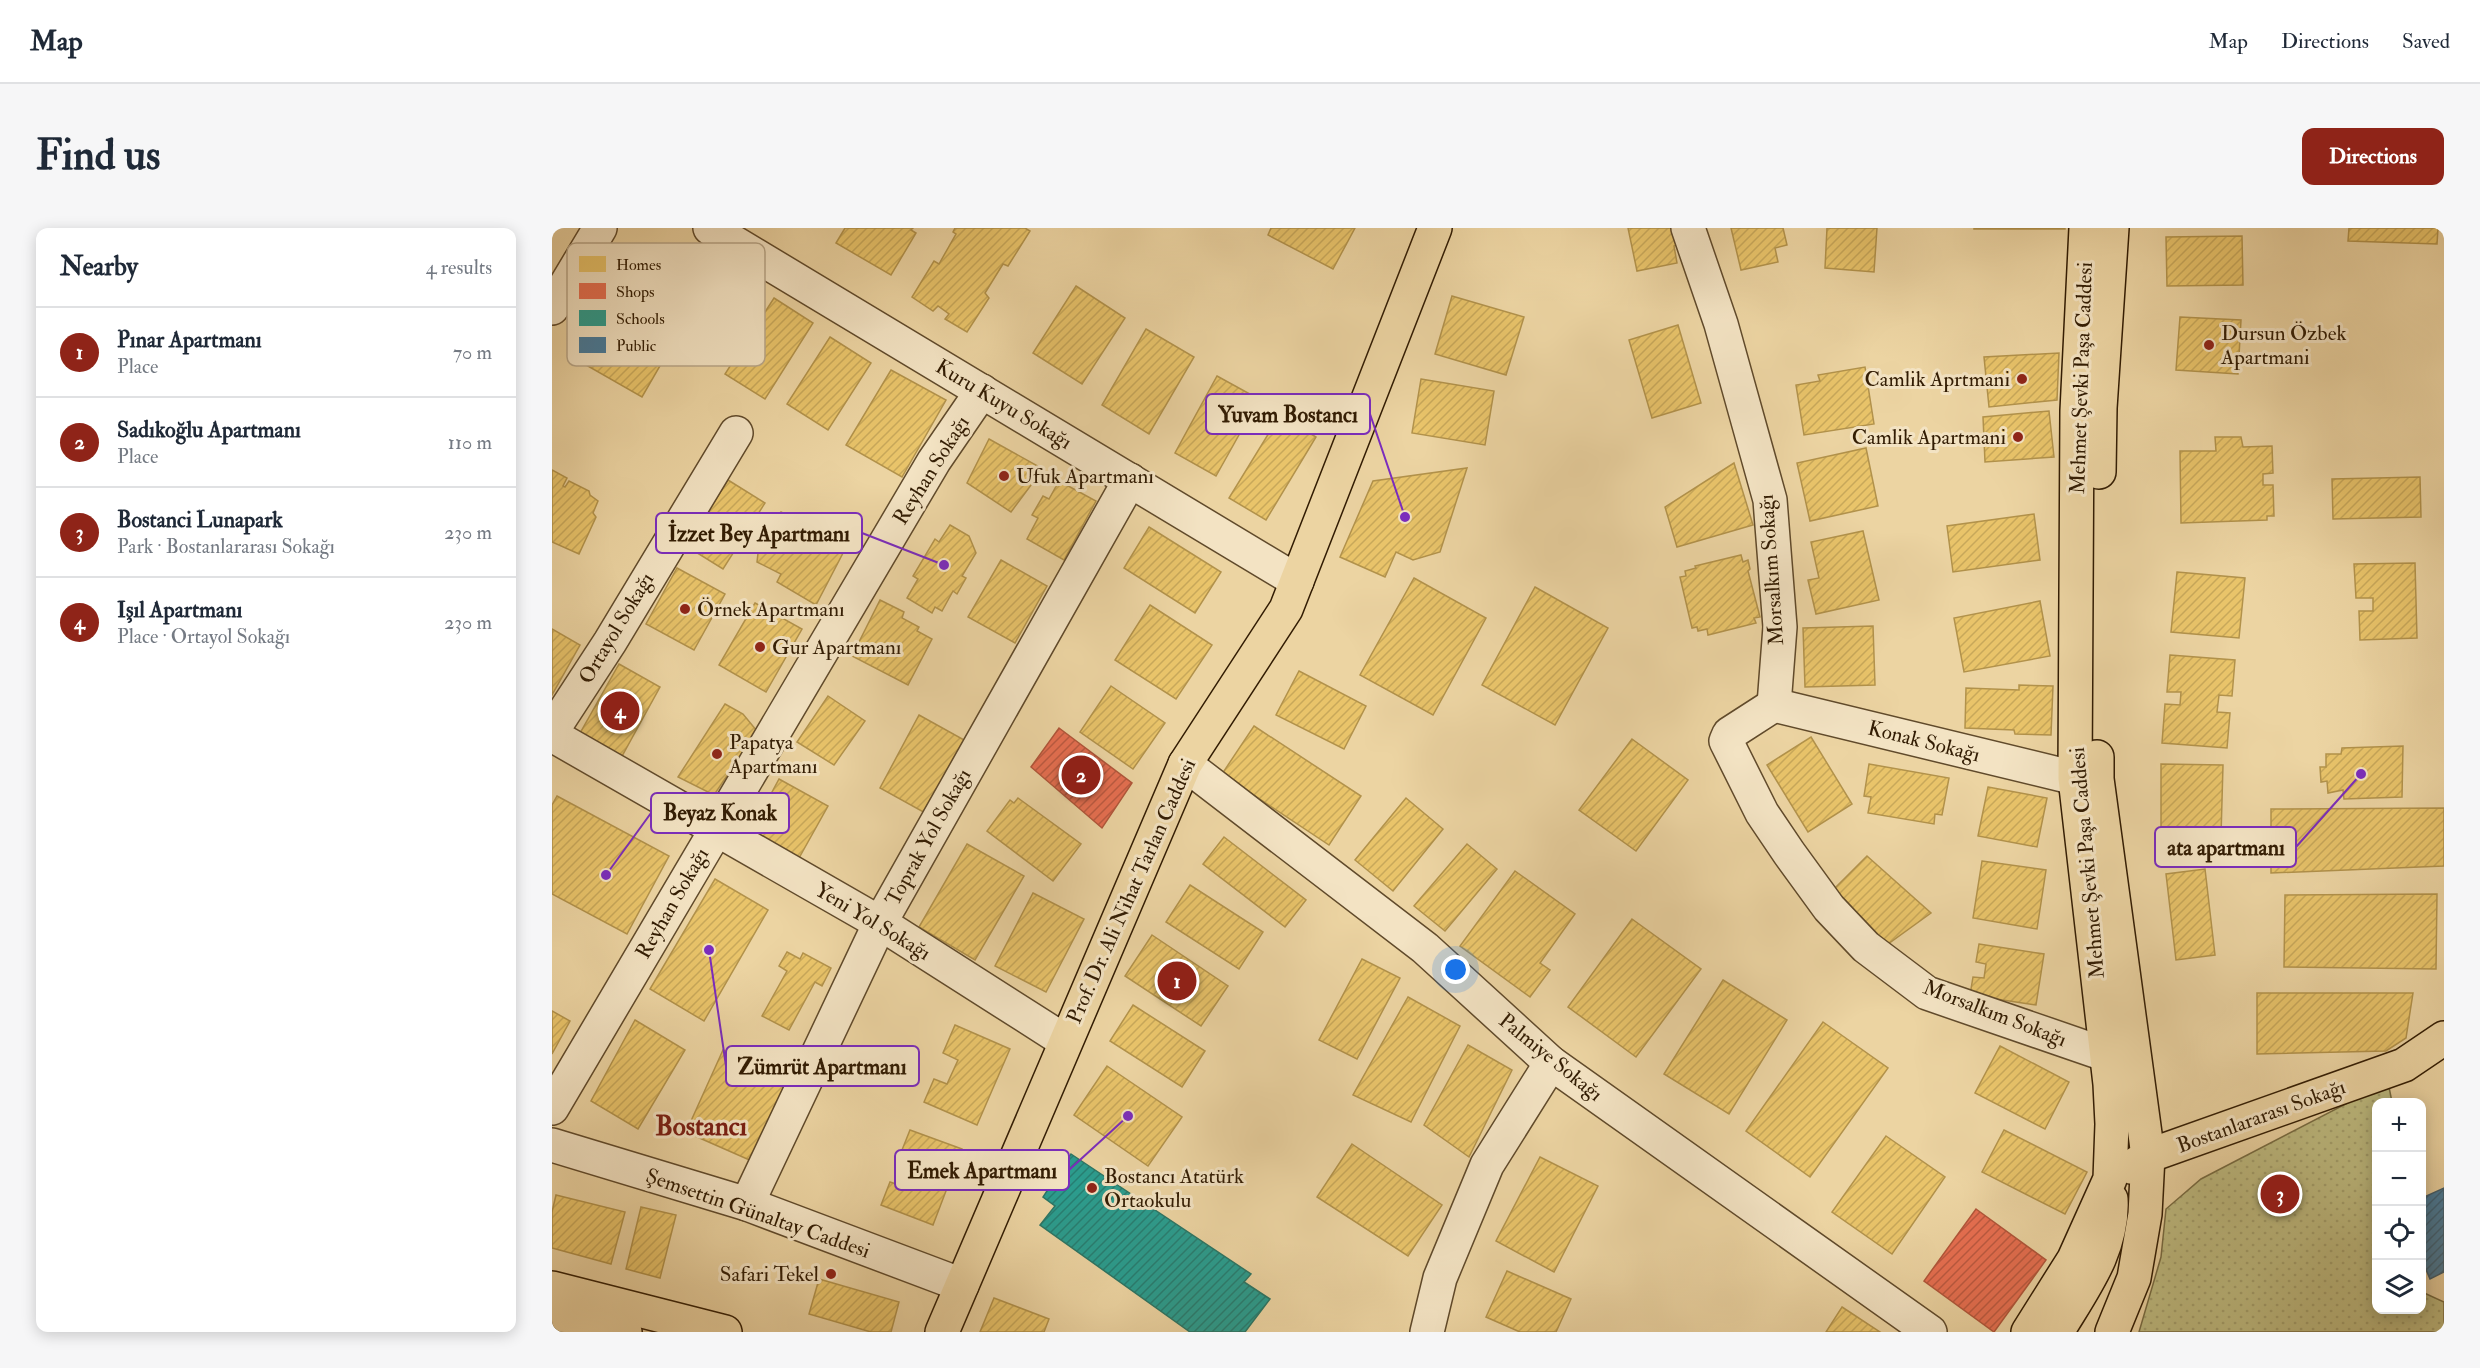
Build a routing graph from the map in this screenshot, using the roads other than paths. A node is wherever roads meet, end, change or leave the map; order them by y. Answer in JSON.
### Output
{"nodes":[{"id":1,"x":600,"y":228,"type":"edge"},
{"id":2,"x":710,"y":228,"type":"edge"},
{"id":3,"x":1435,"y":228,"type":"edge"},
{"id":4,"x":1688,"y":228,"type":"edge"},
{"id":5,"x":2086,"y":228,"type":"edge"},
{"id":6,"x":2112,"y":228,"type":"edge"},
{"id":7,"x":591,"y":243,"type":"edge"},
{"id":8,"x":735,"y":243,"type":"edge"},
{"id":9,"x":765,"y":261,"type":"edge"},
{"id":10,"x":567,"y":283,"type":"edge"},
{"id":11,"x":552,"y":308,"type":"edge"},
{"id":12,"x":982,"y":391,"type":"junction"},
{"id":13,"x":736,"y":433,"type":"dead end"},
{"id":14,"x":1130,"y":480,"type":"junction"},
{"id":15,"x":1297,"y":581,"type":"junction"},
{"id":16,"x":1774,"y":705,"type":"junction"},
{"id":17,"x":552,"y":733,"type":"edge"},
{"id":18,"x":1185,"y":764,"type":"junction"},
{"id":19,"x":2074,"y":778,"type":"junction"},
{"id":20,"x":716,"y":828,"type":"junction"},
{"id":21,"x":880,"y":923,"type":"junction"},
{"id":22,"x":2444,"y":1038,"type":"edge"},
{"id":23,"x":1065,"y":1041,"type":"junction"},
{"id":24,"x":2107,"y":1055,"type":"junction"},
{"id":25,"x":1551,"y":1064,"type":"junction"},
{"id":26,"x":552,"y":1108,"type":"edge"},
{"id":27,"x":552,"y":1145,"type":"edge"},
{"id":28,"x":2148,"y":1156,"type":"junction"},
{"id":29,"x":2110,"y":1179,"type":"junction"},
{"id":30,"x":747,"y":1204,"type":"junction"},
{"id":31,"x":962,"y":1285,"type":"junction"},
{"id":32,"x":552,"y":1288,"type":"edge"},
{"id":33,"x":552,"y":1313,"type":"edge"},
{"id":34,"x":625,"y":1332,"type":"edge"},
{"id":35,"x":725,"y":1332,"type":"edge"},
{"id":36,"x":942,"y":1332,"type":"edge"},
{"id":37,"x":1427,"y":1332,"type":"edge"},
{"id":38,"x":1930,"y":1332,"type":"edge"},
{"id":39,"x":2028,"y":1332,"type":"edge"},
{"id":40,"x":2057,"y":1332,"type":"edge"},
{"id":41,"x":2112,"y":1332,"type":"edge"}],
"edges":[{"from":1,"to":7,"type":"street"},
{"from":2,"to":8,"type":"street","name":"Kuru Kuyu Sokağı"},
{"from":3,"to":15,"type":"main road","name":"Prof. Dr. Ali Nihat Tarlan Caddesi"},
{"from":4,"to":16,"type":"street","name":"Morsalkım Sokağı"},
{"from":5,"to":19,"type":"main road","name":"Mehmet Şevki Paşa Caddesi"},
{"from":6,"to":28,"type":"main road","name":"Mehmet Şevki Paşa Caddesi"},
{"from":9,"to":12,"type":"street","name":"Kuru Kuyu Sokağı"},
{"from":10,"to":11,"type":"street"},
{"from":12,"to":14,"type":"street","name":"Kuru Kuyu Sokağı"},
{"from":12,"to":20,"type":"street","name":"Reyhan Sokağı"},
{"from":13,"to":17,"type":"street","name":"Ortayol Sokağı"},
{"from":14,"to":15,"type":"street","name":"Kuru Kuyu Sokağı"},
{"from":14,"to":21,"type":"street","name":"Toprak Yol Sokağı"},
{"from":15,"to":18,"type":"main road","name":"Prof. Dr. Ali Nihat Tarlan Caddesi"},
{"from":16,"to":19,"type":"street","name":"Konak Sokağı"},
{"from":16,"to":24,"type":"street","name":"Morsalkım Sokağı"},
{"from":17,"to":20,"type":"street","name":"Yeni Yol Sokağı"},
{"from":18,"to":23,"type":"main road","name":"Prof. Dr. Ali Nihat Tarlan Caddesi"},
{"from":18,"to":25,"type":"street","name":"Palmiye Sokağı"},
{"from":19,"to":24,"type":"main road","name":"Mehmet Şevki Paşa Caddesi"},
{"from":20,"to":21,"type":"street","name":"Yeni Yol Sokağı"},
{"from":20,"to":26,"type":"street","name":"Reyhan Sokağı"},
{"from":21,"to":23,"type":"street","name":"Yeni Yol Sokağı"},
{"from":21,"to":30,"type":"street","name":"Toprak Yol Sokağı"},
{"from":22,"to":28,"type":"main road","name":"Bostanlararası Sokağı"},
{"from":23,"to":31,"type":"main road","name":"Prof. Dr. Ali Nihat Tarlan Caddesi"},
{"from":24,"to":29,"type":"main road","name":"Mehmet Şevki Paşa Caddesi"},
{"from":25,"to":37,"type":"street"},
{"from":25,"to":38,"type":"street","name":"Palmiye Sokağı"},
{"from":27,"to":30,"type":"street","name":"Şemsettin Günaltay Caddesi"},
{"from":28,"to":29,"type":"main road","name":"Bostanlararası Sokağı"},
{"from":28,"to":41,"type":"main road","name":"Mehmet Şevki Paşa Caddesi"},
{"from":29,"to":39,"type":"main road","name":"Mehmet Şevki Paşa Caddesi"},
{"from":29,"to":40,"type":"main road"},
{"from":30,"to":31,"type":"street","name":"Şemsettin Günaltay Caddesi"},
{"from":31,"to":36,"type":"main road","name":"Prof. Dr. Ali Nihat Tarlan Caddesi"},
{"from":32,"to":35,"type":"main road"},
{"from":33,"to":34,"type":"main road"}]}
